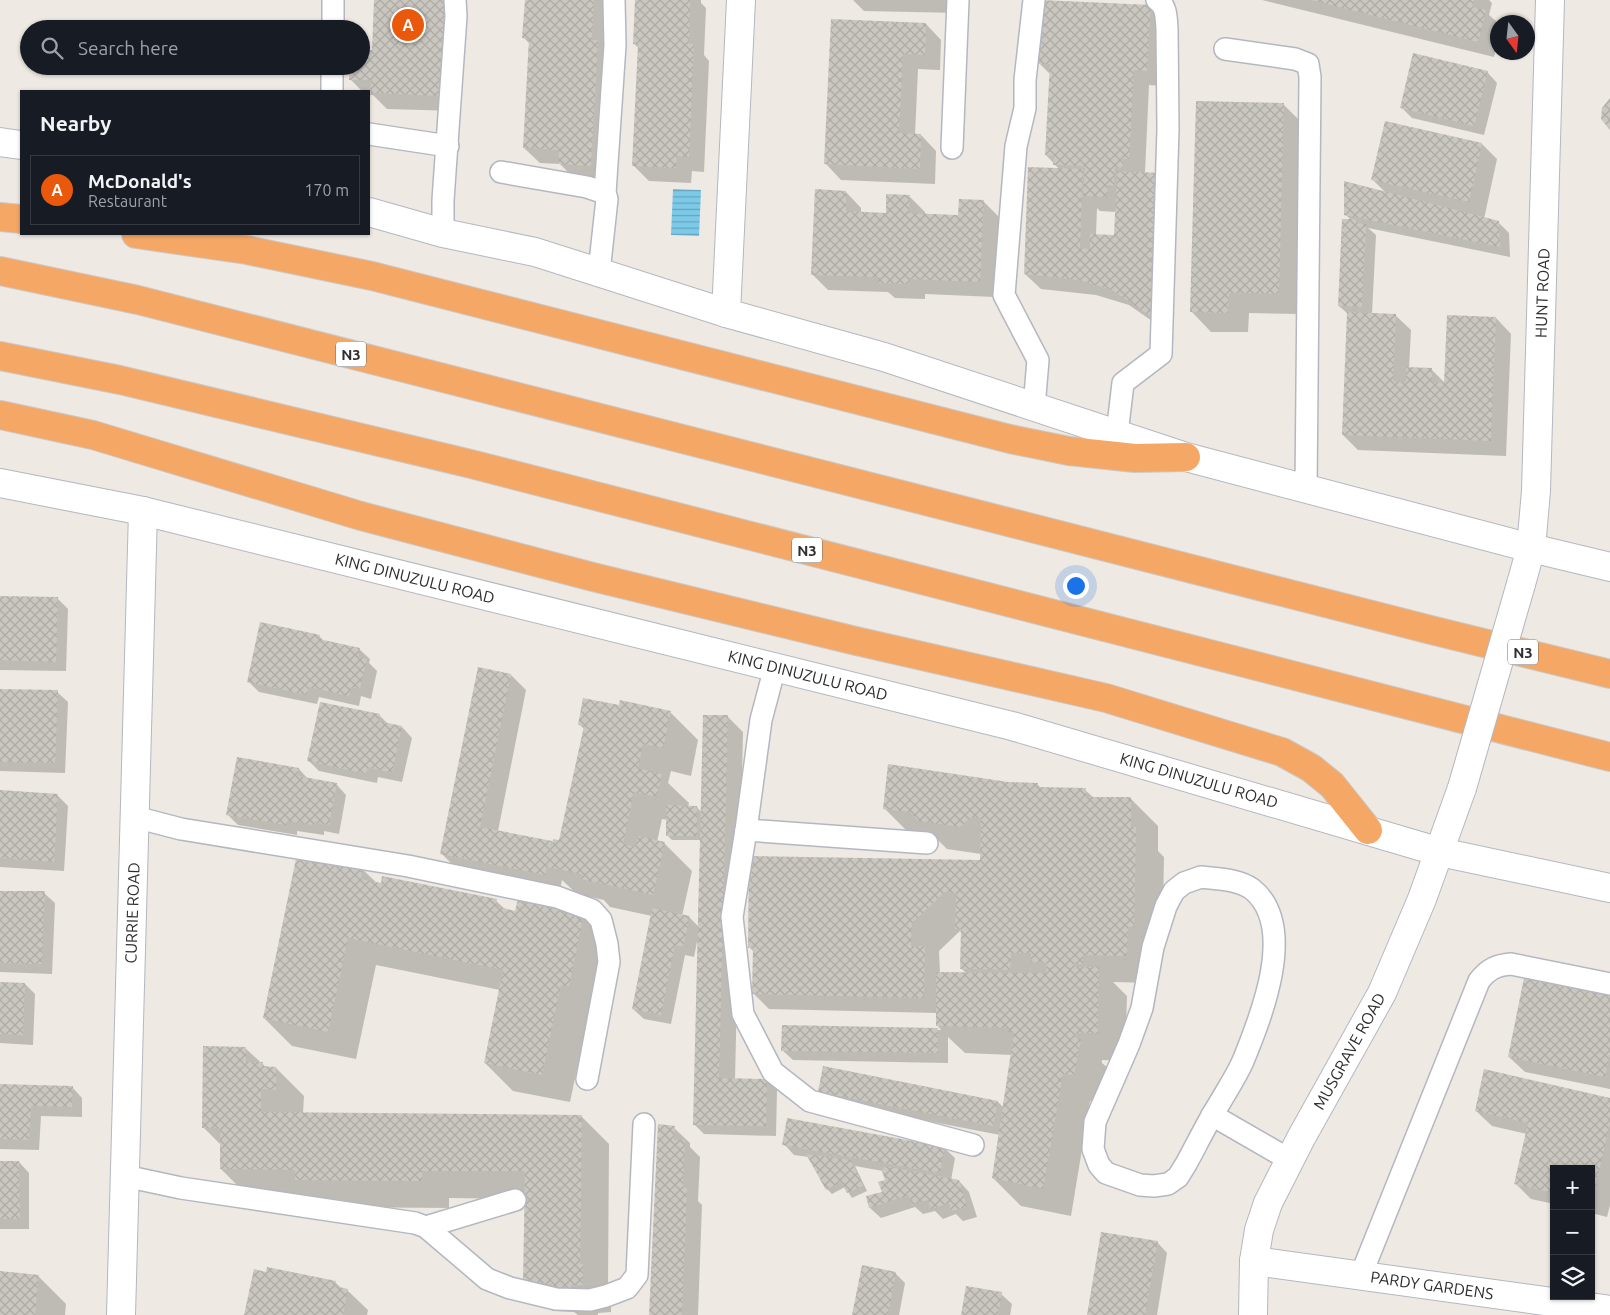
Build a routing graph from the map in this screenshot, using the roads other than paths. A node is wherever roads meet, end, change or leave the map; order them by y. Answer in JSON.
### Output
{"nodes":[{"id":1,"x":333,"y":0,"type":"edge"},
{"id":2,"x":455,"y":0,"type":"edge"},
{"id":3,"x":614,"y":0,"type":"edge"},
{"id":4,"x":741,"y":0,"type":"edge"},
{"id":5,"x":958,"y":0,"type":"edge"},
{"id":6,"x":1034,"y":0,"type":"edge"},
{"id":7,"x":1157,"y":0,"type":"edge"},
{"id":8,"x":1550,"y":0,"type":"edge"},
{"id":9,"x":333,"y":20,"type":"edge"},
{"id":10,"x":1225,"y":49,"type":"dead end"},
{"id":11,"x":332,"y":75,"type":"edge"},
{"id":12,"x":332,"y":90,"type":"edge"},
{"id":13,"x":370,"y":134,"type":"edge"},
{"id":14,"x":0,"y":142,"type":"edge"},
{"id":15,"x":20,"y":145,"type":"edge"},
{"id":16,"x":448,"y":146,"type":"junction"},
{"id":17,"x":952,"y":148,"type":"dead end"},
{"id":18,"x":501,"y":172,"type":"dead end"},
{"id":19,"x":605,"y":193,"type":"junction"},
{"id":20,"x":370,"y":212,"type":"edge"},
{"id":21,"x":0,"y":217,"type":"edge"},
{"id":22,"x":20,"y":219,"type":"edge"},
{"id":23,"x":443,"y":232,"type":"junction"},
{"id":24,"x":143,"y":235,"type":"edge"},
{"id":25,"x":0,"y":272,"type":"edge"},
{"id":26,"x":599,"y":272,"type":"junction"},
{"id":27,"x":726,"y":313,"type":"junction"},
{"id":28,"x":0,"y":356,"type":"edge"},
{"id":29,"x":1034,"y":407,"type":"junction"},
{"id":30,"x":0,"y":415,"type":"edge"},
{"id":31,"x":1117,"y":434,"type":"junction"},
{"id":32,"x":1186,"y":457,"type":"junction"},
{"id":33,"x":0,"y":483,"type":"edge"},
{"id":34,"x":1306,"y":489,"type":"junction"},
{"id":35,"x":143,"y":511,"type":"junction"},
{"id":36,"x":1531,"y":548,"type":"junction"},
{"id":37,"x":1610,"y":566,"type":"edge"},
{"id":38,"x":775,"y":667,"type":"junction"},
{"id":39,"x":1610,"y":674,"type":"edge"},
{"id":40,"x":1610,"y":757,"type":"edge"},
{"id":41,"x":1462,"y":788,"type":"joint"},
{"id":42,"x":134,"y":817,"type":"junction"},
{"id":43,"x":746,"y":830,"type":"junction"},
{"id":44,"x":1368,"y":830,"type":"junction"},
{"id":45,"x":927,"y":843,"type":"dead end"},
{"id":46,"x":1440,"y":852,"type":"junction"},
{"id":47,"x":1610,"y":888,"type":"edge"},
{"id":48,"x":1610,"y":984,"type":"edge"},
{"id":49,"x":587,"y":1079,"type":"dead end"},
{"id":50,"x":1212,"y":1115,"type":"junction"},
{"id":51,"x":644,"y":1124,"type":"dead end"},
{"id":52,"x":973,"y":1145,"type":"dead end"},
{"id":53,"x":1290,"y":1160,"type":"junction"},
{"id":54,"x":125,"y":1176,"type":"junction"},
{"id":55,"x":515,"y":1200,"type":"dead end"},
{"id":56,"x":426,"y":1227,"type":"junction"},
{"id":57,"x":1254,"y":1261,"type":"junction"},
{"id":58,"x":1361,"y":1275,"type":"junction"},
{"id":59,"x":1610,"y":1310,"type":"edge"},
{"id":60,"x":121,"y":1315,"type":"edge"},
{"id":61,"x":1252,"y":1315,"type":"edge"}],
"edges":[{"from":1,"to":9,"type":"lane"},
{"from":2,"to":16,"type":"lane"},
{"from":3,"to":19,"type":"lane"},
{"from":4,"to":27,"type":"main road"},
{"from":5,"to":17,"type":"lane"},
{"from":6,"to":29,"type":"lane"},
{"from":7,"to":31,"type":"lane"},
{"from":8,"to":36,"type":"main road","name":"HUNT ROAD"},
{"from":10,"to":34,"type":"lane"},
{"from":11,"to":12,"type":"lane"},
{"from":13,"to":16,"type":"lane"},
{"from":14,"to":15,"type":"main road"},
{"from":16,"to":23,"type":"lane"},
{"from":18,"to":19,"type":"lane"},
{"from":19,"to":26,"type":"lane"},
{"from":20,"to":23,"type":"main road"},
{"from":21,"to":22,"type":"highway"},
{"from":23,"to":26,"type":"main road"},
{"from":24,"to":32,"type":"highway"},
{"from":25,"to":39,"type":"highway","number":"N3"},
{"from":26,"to":27,"type":"main road"},
{"from":27,"to":29,"type":"main road"},
{"from":28,"to":40,"type":"highway","number":"N3"},
{"from":29,"to":31,"type":"main road"},
{"from":30,"to":44,"type":"highway"},
{"from":31,"to":32,"type":"main road"},
{"from":32,"to":34,"type":"main road"},
{"from":33,"to":35,"type":"main road","name":"KING DINUZULU ROAD"},
{"from":34,"to":36,"type":"main road"},
{"from":35,"to":38,"type":"main road","name":"KING DINUZULU ROAD"},
{"from":35,"to":42,"type":"main road","name":"CURRIE ROAD"},
{"from":36,"to":37,"type":"main road"},
{"from":36,"to":41,"type":"main road","name":"HUNT ROAD","bridge":true},
{"from":38,"to":43,"type":"lane"},
{"from":38,"to":44,"type":"main road","name":"KING DINUZULU ROAD"},
{"from":41,"to":46,"type":"main road","name":"MUSGRAVE ROAD"},
{"from":42,"to":49,"type":"lane"},
{"from":42,"to":54,"type":"main road","name":"CURRIE ROAD"},
{"from":43,"to":45,"type":"lane"},
{"from":43,"to":52,"type":"lane"},
{"from":44,"to":46,"type":"main road","name":"KING DINUZULU ROAD"},
{"from":46,"to":47,"type":"main road","name":"KING DINUZULU ROAD"},
{"from":46,"to":53,"type":"main road","name":"MUSGRAVE ROAD"},
{"from":48,"to":58,"type":"lane"},
{"from":50,"to":50,"type":"lane"},
{"from":50,"to":53,"type":"lane"},
{"from":51,"to":56,"type":"lane"},
{"from":53,"to":57,"type":"main road","name":"MUSGRAVE ROAD"},
{"from":54,"to":56,"type":"lane"},
{"from":54,"to":60,"type":"main road","name":"CURRIE ROAD"},
{"from":55,"to":56,"type":"lane"},
{"from":57,"to":58,"type":"main road","name":"PARDY GARDENS"},
{"from":57,"to":61,"type":"main road","name":"MUSGRAVE ROAD"},
{"from":58,"to":59,"type":"main road","name":"PARDY GARDENS"}]}
